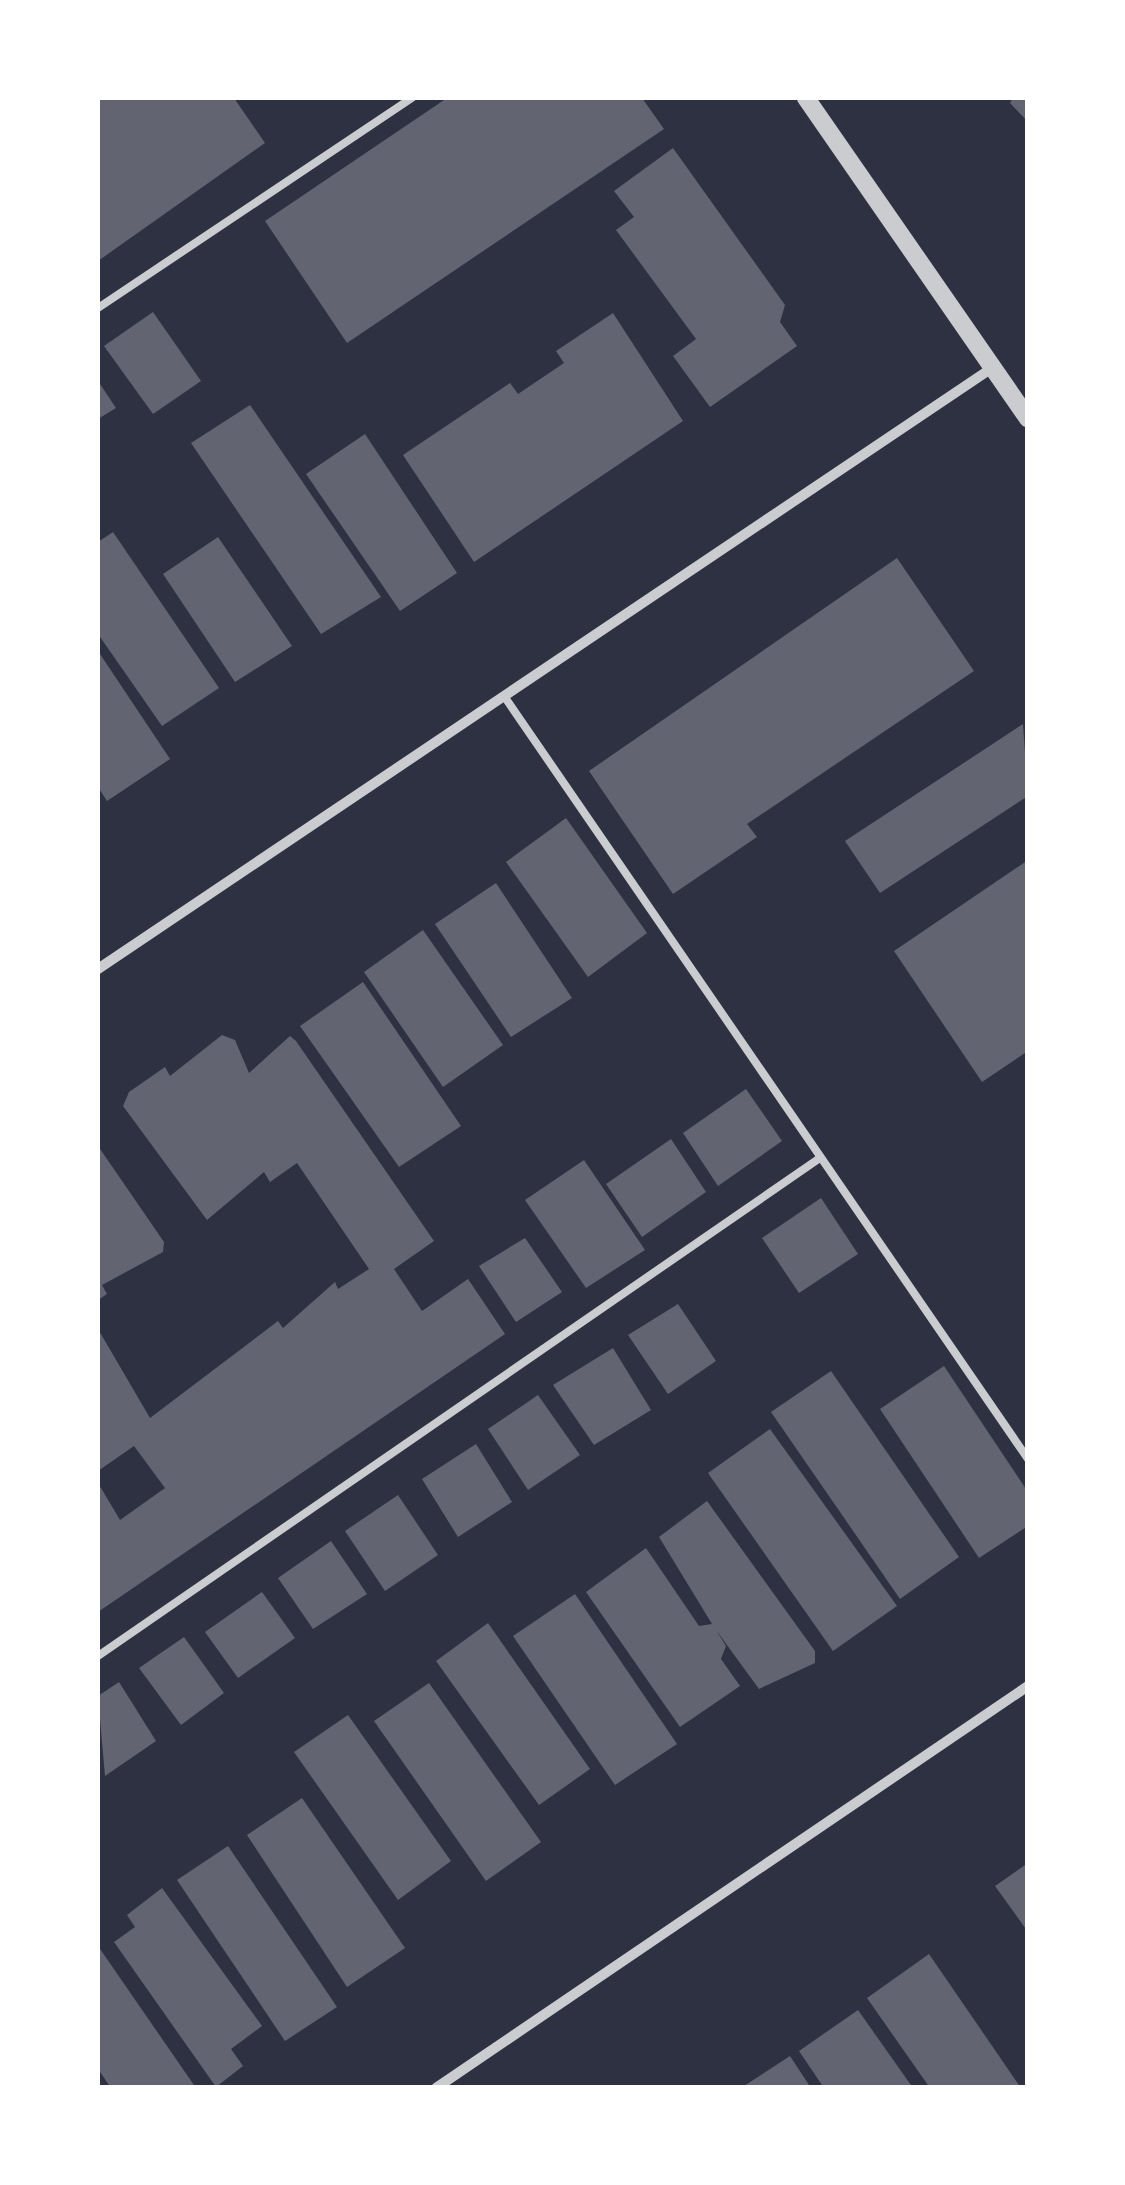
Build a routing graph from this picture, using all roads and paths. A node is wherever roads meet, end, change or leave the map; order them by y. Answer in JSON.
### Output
{"nodes":[{"id":1,"x":412,"y":98,"type":"edge"},
{"id":2,"x":806,"y":98,"type":"edge"},
{"id":3,"x":98,"y":308,"type":"edge"},
{"id":4,"x":992,"y":368,"type":"junction"},
{"id":5,"x":1028,"y":419,"type":"edge"},
{"id":6,"x":504,"y":696,"type":"junction"},
{"id":7,"x":98,"y":969,"type":"edge"},
{"id":8,"x":820,"y":1158,"type":"junction"},
{"id":9,"x":1028,"y":1459,"type":"edge"},
{"id":10,"x":98,"y":1656,"type":"edge"},
{"id":11,"x":1028,"y":1686,"type":"edge"},
{"id":12,"x":436,"y":2088,"type":"edge"}],
"edges":[{"from":1,"to":3,"type":"lane"},
{"from":2,"to":4,"type":"street"},
{"from":4,"to":5,"type":"street"},
{"from":4,"to":6,"type":"street"},
{"from":6,"to":7,"type":"street"},
{"from":6,"to":8,"type":"lane"},
{"from":8,"to":9,"type":"lane"},
{"from":8,"to":10,"type":"lane"},
{"from":11,"to":12,"type":"street"}]}
